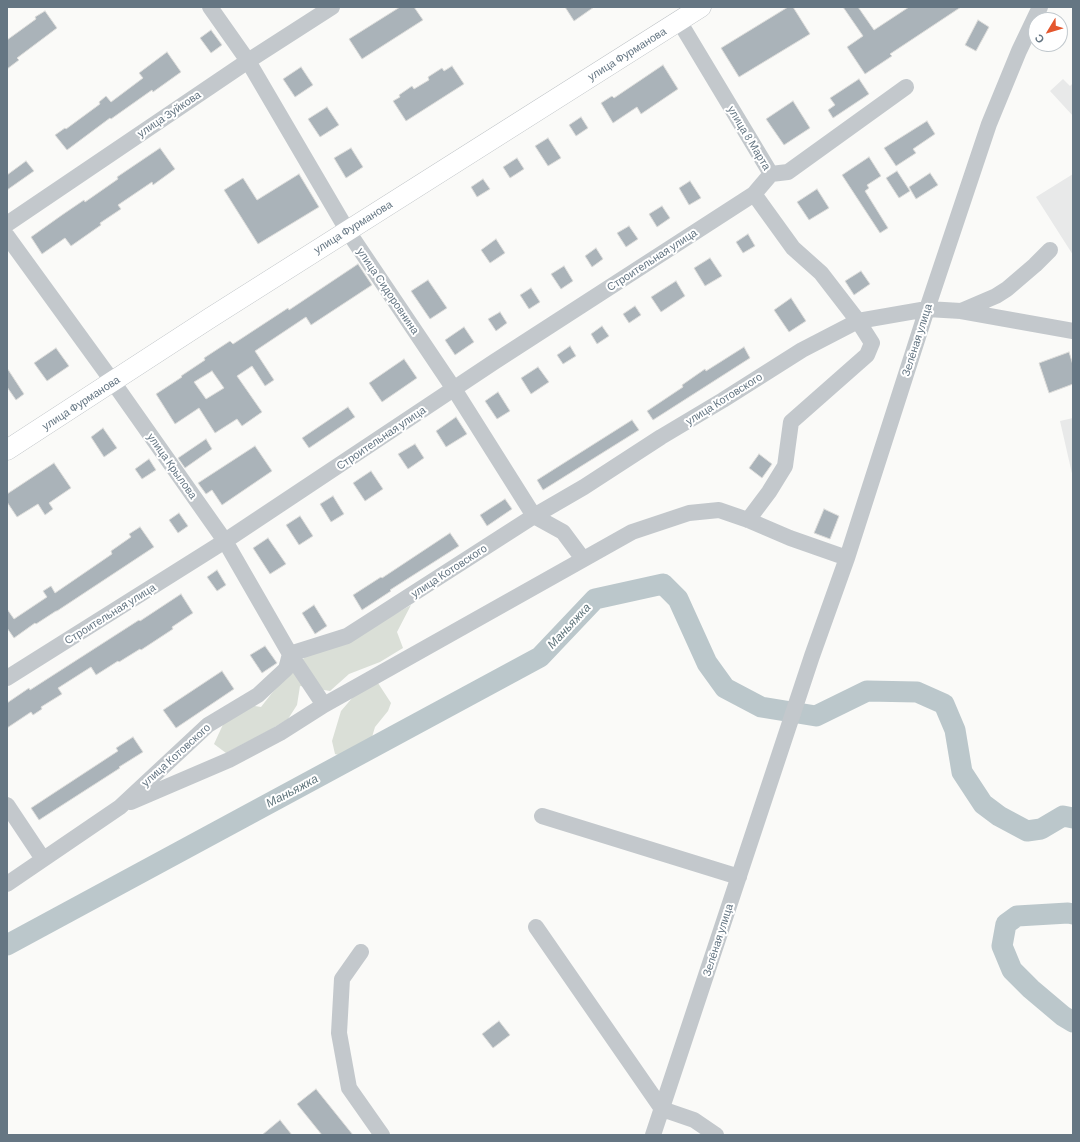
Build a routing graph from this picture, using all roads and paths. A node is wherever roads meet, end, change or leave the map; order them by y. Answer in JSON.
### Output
{"nodes":[{"id":1,"x":210,"y":7,"type":"edge"},
{"id":2,"x":332,"y":7,"type":"edge"},
{"id":3,"x":1040,"y":7,"type":"edge"},
{"id":4,"x":691,"y":12,"type":"edge"},
{"id":5,"x":248,"y":61,"type":"junction"},
{"id":6,"x":906,"y":87,"type":"dead end"},
{"id":7,"x":771,"y":174,"type":"junction"},
{"id":8,"x":754,"y":194,"type":"junction"},
{"id":9,"x":7,"y":224,"type":"edge"},
{"id":10,"x":347,"y":230,"type":"junction"},
{"id":11,"x":7,"y":236,"type":"edge"},
{"id":12,"x":1050,"y":250,"type":"dead end"},
{"id":13,"x":927,"y":309,"type":"junction"},
{"id":14,"x":961,"y":311,"type":"junction"},
{"id":15,"x":858,"y":321,"type":"junction"},
{"id":16,"x":1073,"y":331,"type":"edge"},
{"id":17,"x":113,"y":382,"type":"junction"},
{"id":18,"x":454,"y":389,"type":"junction"},
{"id":19,"x":7,"y":450,"type":"edge"},
{"id":20,"x":534,"y":516,"type":"junction"},
{"id":21,"x":748,"y":520,"type":"junction"},
{"id":22,"x":225,"y":542,"type":"junction"},
{"id":23,"x":847,"y":558,"type":"junction"},
{"id":24,"x":583,"y":559,"type":"junction"},
{"id":25,"x":290,"y":654,"type":"junction"},
{"id":26,"x":7,"y":678,"type":"edge"},
{"id":27,"x":324,"y":705,"type":"junction"},
{"id":28,"x":7,"y":805,"type":"edge"},
{"id":29,"x":120,"y":807,"type":"junction"},
{"id":30,"x":542,"y":816,"type":"dead end"},
{"id":31,"x":43,"y":859,"type":"junction"},
{"id":32,"x":739,"y":877,"type":"junction"},
{"id":33,"x":7,"y":884,"type":"edge"},
{"id":34,"x":536,"y":927,"type":"dead end"},
{"id":35,"x":361,"y":952,"type":"dead end"},
{"id":36,"x":662,"y":1109,"type":"junction"},
{"id":37,"x":382,"y":1135,"type":"edge"},
{"id":38,"x":653,"y":1135,"type":"edge"},
{"id":39,"x":716,"y":1135,"type":"edge"}],
"edges":[{"from":1,"to":5,"type":"street","name":"улица Сидоровнина"},
{"from":2,"to":5,"type":"street","name":"улица Зуйкова"},
{"from":3,"to":13,"type":"street","name":"Зелёная улица"},
{"from":4,"to":7,"type":"street","name":"улица 8 Марта"},
{"from":4,"to":10,"type":"main road","name":"улица Фурманова"},
{"from":5,"to":9,"type":"street","name":"улица Зуйкова"},
{"from":5,"to":10,"type":"street","name":"улица Сидоровнина"},
{"from":6,"to":7,"type":"street"},
{"from":7,"to":8,"type":"street","name":"улица 8 Марта"},
{"from":8,"to":15,"type":"street"},
{"from":8,"to":18,"type":"street","name":"Строительная улица"},
{"from":10,"to":17,"type":"main road","name":"улица Фурманова"},
{"from":10,"to":18,"type":"street","name":"улица Сидоровнина"},
{"from":11,"to":17,"type":"street","name":"улица Крылова"},
{"from":12,"to":14,"type":"street"},
{"from":13,"to":14,"type":"street","name":"улица Котовского"},
{"from":13,"to":15,"type":"street","name":"улица Котовского"},
{"from":13,"to":23,"type":"street","name":"Зелёная улица"},
{"from":14,"to":16,"type":"street","name":"улица Котовского"},
{"from":15,"to":20,"type":"street","name":"улица Котовского"},
{"from":15,"to":21,"type":"street"},
{"from":17,"to":19,"type":"main road","name":"улица Фурманова"},
{"from":17,"to":22,"type":"street","name":"улица Крылова"},
{"from":18,"to":20,"type":"street","name":"улица Сидоровнина"},
{"from":18,"to":22,"type":"street","name":"Строительная улица"},
{"from":20,"to":24,"type":"street","name":"улица Сидоровнина"},
{"from":20,"to":25,"type":"street","name":"улица Котовского"},
{"from":21,"to":23,"type":"street"},
{"from":21,"to":24,"type":"street"},
{"from":22,"to":25,"type":"street","name":"улица Крылова"},
{"from":22,"to":26,"type":"street","name":"Строительная улица"},
{"from":23,"to":32,"type":"street","name":"Зелёная улица"},
{"from":24,"to":27,"type":"street"},
{"from":25,"to":27,"type":"street","name":"улица Крылова"},
{"from":25,"to":29,"type":"street","name":"улица Котовского"},
{"from":27,"to":29,"type":"street"},
{"from":28,"to":31,"type":"street"},
{"from":29,"to":31,"type":"street","name":"улица Котовского"},
{"from":30,"to":32,"type":"street"},
{"from":31,"to":33,"type":"street","name":"улица Котовского"},
{"from":32,"to":36,"type":"street","name":"Зелёная улица"},
{"from":34,"to":36,"type":"street"},
{"from":35,"to":37,"type":"street"},
{"from":36,"to":38,"type":"street","name":"Зелёная улица"},
{"from":36,"to":39,"type":"street"}]}
